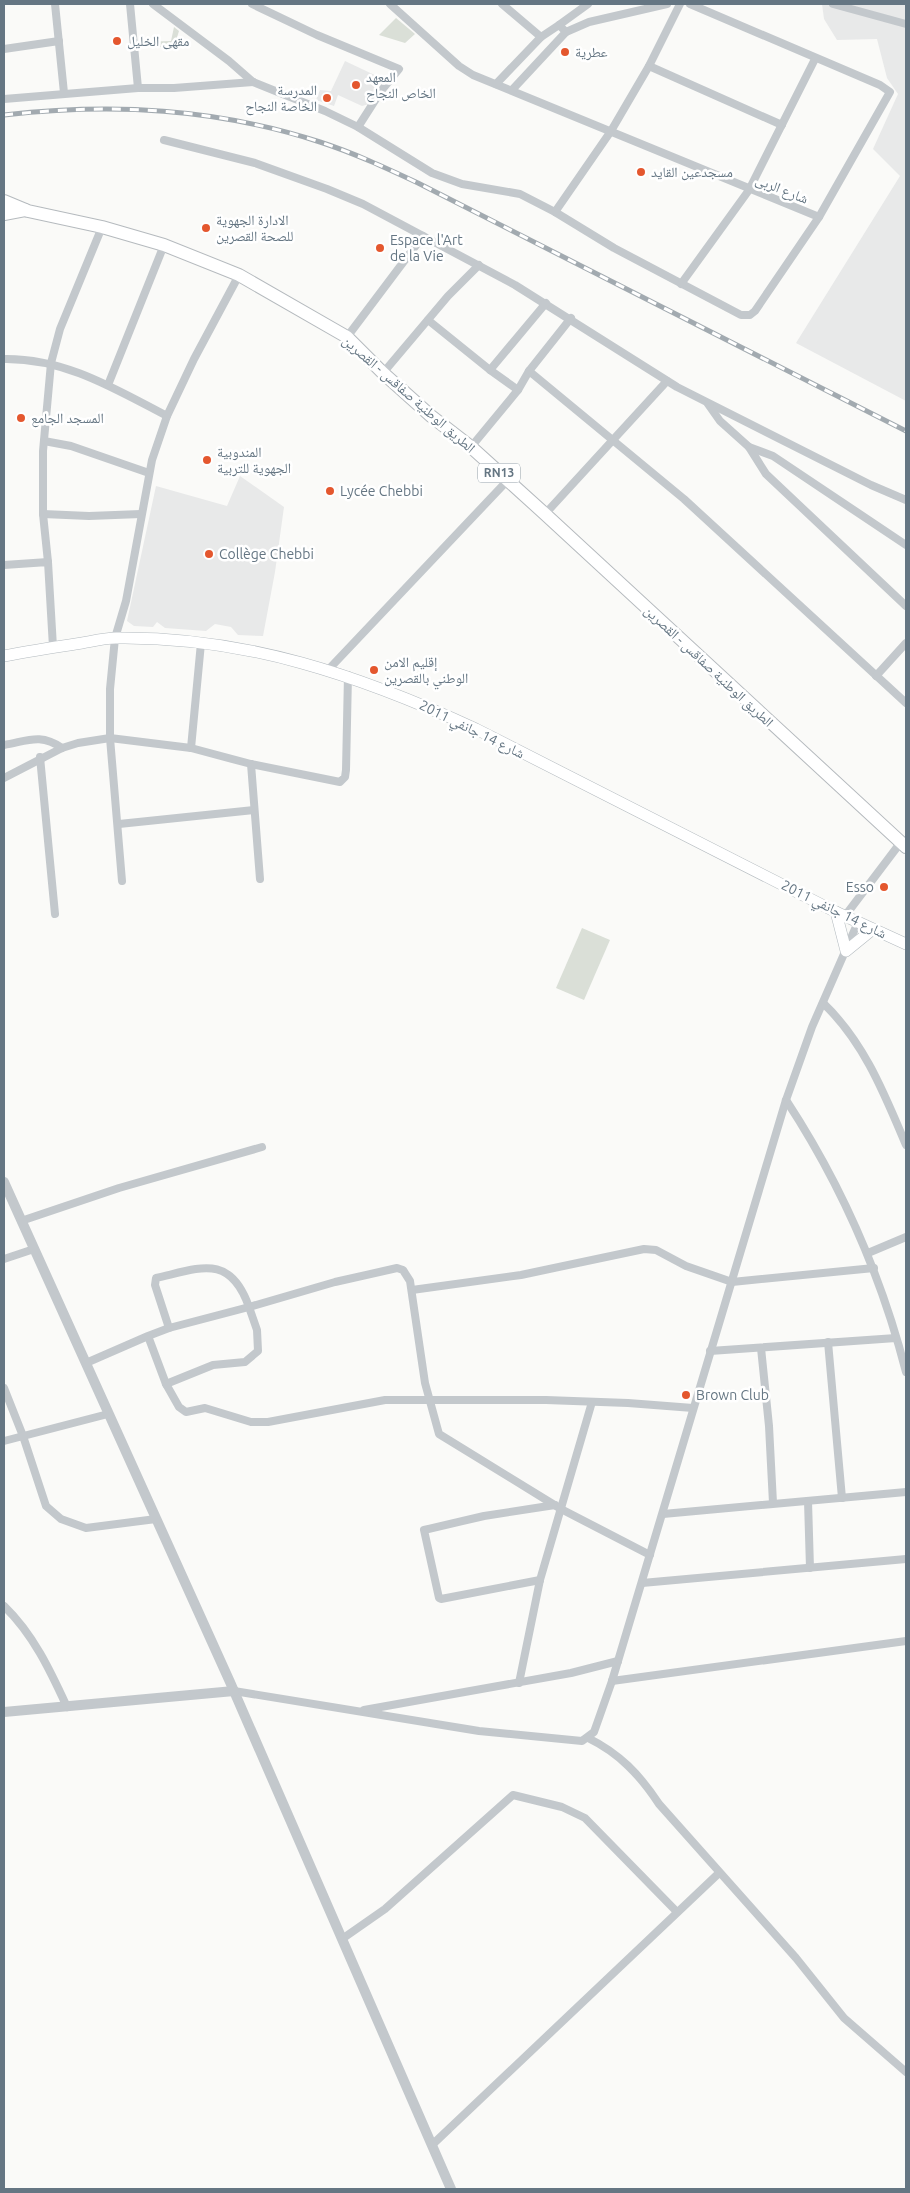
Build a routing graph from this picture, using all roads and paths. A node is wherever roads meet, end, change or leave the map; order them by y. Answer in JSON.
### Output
{"nodes":[{"id":1,"x":55,"y":4,"type":"edge"},
{"id":2,"x":130,"y":4,"type":"edge"},
{"id":3,"x":153,"y":4,"type":"edge"},
{"id":4,"x":252,"y":4,"type":"edge"},
{"id":5,"x":390,"y":4,"type":"edge"},
{"id":6,"x":502,"y":4,"type":"edge"},
{"id":7,"x":588,"y":4,"type":"edge"},
{"id":8,"x":667,"y":4,"type":"edge"},
{"id":9,"x":680,"y":4,"type":"edge"},
{"id":10,"x":690,"y":4,"type":"edge"},
{"id":11,"x":833,"y":4,"type":"edge"},
{"id":12,"x":906,"y":24,"type":"edge"},
{"id":13,"x":559,"y":26,"type":"junction"},
{"id":14,"x":566,"y":32,"type":"junction"},
{"id":15,"x":541,"y":37,"type":"junction"},
{"id":16,"x":59,"y":41,"type":"junction"},
{"id":17,"x":4,"y":49,"type":"edge"},
{"id":18,"x":815,"y":59,"type":"junction"},
{"id":19,"x":649,"y":66,"type":"junction"},
{"id":20,"x":253,"y":82,"type":"junction"},
{"id":21,"x":496,"y":84,"type":"junction"},
{"id":22,"x":138,"y":88,"type":"junction"},
{"id":23,"x":512,"y":90,"type":"junction"},
{"id":24,"x":64,"y":93,"type":"junction"},
{"id":25,"x":4,"y":98,"type":"edge"},
{"id":26,"x":782,"y":125,"type":"junction"},
{"id":27,"x":358,"y":127,"type":"junction"},
{"id":28,"x":611,"y":132,"type":"junction"},
{"id":29,"x":164,"y":140,"type":"dead end"},
{"id":30,"x":749,"y":190,"type":"junction"},
{"id":31,"x":4,"y":201,"type":"edge"},
{"id":32,"x":25,"y":210,"type":"junction"},
{"id":33,"x":555,"y":212,"type":"junction"},
{"id":34,"x":4,"y":214,"type":"edge"},
{"id":35,"x":819,"y":217,"type":"junction"},
{"id":36,"x":102,"y":227,"type":"junction"},
{"id":37,"x":423,"y":236,"type":"junction"},
{"id":38,"x":164,"y":245,"type":"junction"},
{"id":39,"x":479,"y":265,"type":"junction"},
{"id":40,"x":239,"y":275,"type":"junction"},
{"id":41,"x":681,"y":284,"type":"junction"},
{"id":42,"x":546,"y":303,"type":"junction"},
{"id":43,"x":571,"y":318,"type":"junction"},
{"id":44,"x":428,"y":320,"type":"junction"},
{"id":45,"x":347,"y":338,"type":"junction"},
{"id":46,"x":4,"y":359,"type":"edge"},
{"id":47,"x":51,"y":363,"type":"junction"},
{"id":48,"x":490,"y":370,"type":"junction"},
{"id":49,"x":530,"y":371,"type":"junction"},
{"id":50,"x":383,"y":373,"type":"junction"},
{"id":51,"x":668,"y":381,"type":"junction"},
{"id":52,"x":108,"y":385,"type":"junction"},
{"id":53,"x":518,"y":390,"type":"junction"},
{"id":54,"x":706,"y":402,"type":"junction"},
{"id":55,"x":167,"y":416,"type":"junction"},
{"id":56,"x":44,"y":442,"type":"junction"},
{"id":57,"x":614,"y":442,"type":"junction"},
{"id":58,"x":472,"y":447,"type":"junction"},
{"id":59,"x":749,"y":447,"type":"junction"},
{"id":60,"x":149,"y":473,"type":"junction"},
{"id":61,"x":507,"y":481,"type":"junction"},
{"id":62,"x":906,"y":500,"type":"edge"},
{"id":63,"x":43,"y":514,"type":"junction"},
{"id":64,"x":141,"y":514,"type":"junction"},
{"id":65,"x":545,"y":514,"type":"junction"},
{"id":66,"x":906,"y":546,"type":"edge"},
{"id":67,"x":48,"y":562,"type":"junction"},
{"id":68,"x":4,"y":565,"type":"edge"},
{"id":69,"x":906,"y":606,"type":"edge"},
{"id":70,"x":114,"y":638,"type":"junction"},
{"id":71,"x":202,"y":643,"type":"junction"},
{"id":72,"x":906,"y":643,"type":"edge"},
{"id":73,"x":54,"y":647,"type":"junction"},
{"id":74,"x":4,"y":656,"type":"edge"},
{"id":75,"x":328,"y":670,"type":"junction"},
{"id":76,"x":348,"y":675,"type":"junction"},
{"id":77,"x":876,"y":676,"type":"junction"},
{"id":78,"x":906,"y":704,"type":"edge"},
{"id":79,"x":110,"y":738,"type":"junction"},
{"id":80,"x":4,"y":745,"type":"edge"},
{"id":81,"x":62,"y":748,"type":"junction"},
{"id":82,"x":191,"y":748,"type":"junction"},
{"id":83,"x":40,"y":757,"type":"junction"},
{"id":84,"x":251,"y":764,"type":"junction"},
{"id":85,"x":4,"y":778,"type":"edge"},
{"id":86,"x":254,"y":810,"type":"junction"},
{"id":87,"x":119,"y":824,"type":"junction"},
{"id":88,"x":904,"y":845,"type":"edge"},
{"id":89,"x":260,"y":879,"type":"dead end"},
{"id":90,"x":122,"y":881,"type":"dead end"},
{"id":91,"x":55,"y":914,"type":"dead end"},
{"id":92,"x":841,"y":914,"type":"junction"},
{"id":93,"x":858,"y":922,"type":"junction"},
{"id":94,"x":873,"y":929,"type":"junction"},
{"id":95,"x":906,"y":944,"type":"edge"},
{"id":96,"x":846,"y":952,"type":"junction"},
{"id":97,"x":823,"y":1002,"type":"junction"},
{"id":98,"x":786,"y":1100,"type":"junction"},
{"id":99,"x":906,"y":1145,"type":"edge"},
{"id":100,"x":262,"y":1147,"type":"dead end"},
{"id":101,"x":4,"y":1182,"type":"edge"},
{"id":102,"x":21,"y":1221,"type":"junction"},
{"id":103,"x":906,"y":1237,"type":"edge"},
{"id":104,"x":34,"y":1249,"type":"junction"},
{"id":105,"x":868,"y":1253,"type":"junction"},
{"id":106,"x":4,"y":1259,"type":"edge"},
{"id":107,"x":874,"y":1268,"type":"junction"},
{"id":108,"x":732,"y":1282,"type":"junction"},
{"id":109,"x":412,"y":1290,"type":"junction"},
{"id":110,"x":249,"y":1307,"type":"junction"},
{"id":111,"x":169,"y":1328,"type":"junction"},
{"id":112,"x":148,"y":1336,"type":"junction"},
{"id":113,"x":896,"y":1338,"type":"junction"},
{"id":114,"x":828,"y":1342,"type":"junction"},
{"id":115,"x":761,"y":1348,"type":"junction"},
{"id":116,"x":710,"y":1351,"type":"junction"},
{"id":117,"x":86,"y":1363,"type":"junction"},
{"id":118,"x":906,"y":1372,"type":"edge"},
{"id":119,"x":166,"y":1384,"type":"junction"},
{"id":120,"x":4,"y":1388,"type":"edge"},
{"id":121,"x":430,"y":1401,"type":"junction"},
{"id":122,"x":592,"y":1402,"type":"junction"},
{"id":123,"x":693,"y":1408,"type":"junction"},
{"id":124,"x":108,"y":1414,"type":"junction"},
{"id":125,"x":23,"y":1436,"type":"junction"},
{"id":126,"x":4,"y":1441,"type":"edge"},
{"id":127,"x":906,"y":1492,"type":"edge"},
{"id":128,"x":842,"y":1498,"type":"junction"},
{"id":129,"x":808,"y":1501,"type":"junction"},
{"id":130,"x":773,"y":1503,"type":"junction"},
{"id":131,"x":558,"y":1507,"type":"junction"},
{"id":132,"x":663,"y":1514,"type":"junction"},
{"id":133,"x":156,"y":1519,"type":"junction"},
{"id":134,"x":650,"y":1555,"type":"junction"},
{"id":135,"x":906,"y":1559,"type":"edge"},
{"id":136,"x":810,"y":1568,"type":"junction"},
{"id":137,"x":540,"y":1580,"type":"junction"},
{"id":138,"x":642,"y":1583,"type":"junction"},
{"id":139,"x":4,"y":1606,"type":"edge"},
{"id":140,"x":906,"y":1641,"type":"edge"},
{"id":141,"x":618,"y":1662,"type":"junction"},
{"id":142,"x":612,"y":1681,"type":"junction"},
{"id":143,"x":519,"y":1683,"type":"junction"},
{"id":144,"x":234,"y":1691,"type":"junction"},
{"id":145,"x":67,"y":1707,"type":"junction"},
{"id":146,"x":358,"y":1711,"type":"junction"},
{"id":147,"x":4,"y":1712,"type":"edge"},
{"id":148,"x":588,"y":1738,"type":"junction"},
{"id":149,"x":719,"y":1873,"type":"junction"},
{"id":150,"x":677,"y":1912,"type":"junction"},
{"id":151,"x":342,"y":1939,"type":"junction"},
{"id":152,"x":906,"y":2072,"type":"edge"},
{"id":153,"x":432,"y":2145,"type":"junction"},
{"id":154,"x":451,"y":2189,"type":"edge"}],
"edges":[{"from":1,"to":16,"type":"street"},
{"from":2,"to":22,"type":"street"},
{"from":3,"to":20,"type":"street"},
{"from":4,"to":27,"type":"street"},
{"from":5,"to":21,"type":"street","name":"شارع الربى"},
{"from":6,"to":15,"type":"street"},
{"from":7,"to":13,"type":"street"},
{"from":8,"to":14,"type":"street"},
{"from":9,"to":19,"type":"street"},
{"from":10,"to":18,"type":"street","name":"شارع الربى"},
{"from":11,"to":12,"type":"street"},
{"from":13,"to":14,"type":"street"},
{"from":13,"to":15,"type":"street"},
{"from":14,"to":23,"type":"street"},
{"from":15,"to":21,"type":"street"},
{"from":16,"to":17,"type":"street"},
{"from":16,"to":24,"type":"street"},
{"from":18,"to":26,"type":"street"},
{"from":18,"to":35,"type":"street","name":"شارع الربى"},
{"from":19,"to":26,"type":"street"},
{"from":19,"to":28,"type":"street"},
{"from":20,"to":22,"type":"street"},
{"from":20,"to":27,"type":"street"},
{"from":21,"to":23,"type":"street","name":"شارع الربى"},
{"from":22,"to":24,"type":"street"},
{"from":23,"to":28,"type":"street","name":"شارع الربى"},
{"from":24,"to":25,"type":"street"},
{"from":26,"to":30,"type":"street"},
{"from":27,"to":33,"type":"street"},
{"from":28,"to":30,"type":"street","name":"شارع الربى"},
{"from":28,"to":33,"type":"street"},
{"from":29,"to":37,"type":"street"},
{"from":30,"to":35,"type":"street","name":"شارع الربى"},
{"from":30,"to":41,"type":"street"},
{"from":31,"to":32,"type":"main road","name":"الطريق الوطنية صفاقس - القصرين"},
{"from":32,"to":34,"type":"main road","name":"الطريق الوطنية صفاقس - القصرين"},
{"from":32,"to":36,"type":"main road","name":"الطريق الوطنية صفاقس - القصرين","number":"RN13"},
{"from":33,"to":41,"type":"street"},
{"from":35,"to":41,"type":"street"},
{"from":36,"to":38,"type":"main road","name":"الطريق الوطنية صفاقس - القصرين","number":"RN13"},
{"from":36,"to":47,"type":"street"},
{"from":37,"to":39,"type":"street"},
{"from":37,"to":45,"type":"street"},
{"from":38,"to":40,"type":"main road","name":"الطريق الوطنية صفاقس - القصرين","number":"RN13"},
{"from":38,"to":52,"type":"street"},
{"from":39,"to":42,"type":"street"},
{"from":39,"to":44,"type":"street"},
{"from":40,"to":45,"type":"main road","name":"الطريق الوطنية صفاقس - القصرين","number":"RN13"},
{"from":40,"to":55,"type":"street"},
{"from":42,"to":43,"type":"street"},
{"from":42,"to":48,"type":"street"},
{"from":43,"to":49,"type":"street"},
{"from":43,"to":51,"type":"street"},
{"from":44,"to":48,"type":"street"},
{"from":44,"to":50,"type":"street"},
{"from":45,"to":50,"type":"main road","name":"الطريق الوطنية صفاقس - القصرين","number":"RN13"},
{"from":46,"to":47,"type":"street"},
{"from":47,"to":52,"type":"street"},
{"from":47,"to":56,"type":"street"},
{"from":48,"to":53,"type":"street"},
{"from":49,"to":53,"type":"street"},
{"from":49,"to":57,"type":"street"},
{"from":50,"to":58,"type":"main road","name":"الطريق الوطنية صفاقس - القصرين","number":"RN13"},
{"from":51,"to":54,"type":"street"},
{"from":51,"to":57,"type":"street"},
{"from":52,"to":55,"type":"street"},
{"from":53,"to":58,"type":"street"},
{"from":54,"to":59,"type":"street"},
{"from":54,"to":62,"type":"street"},
{"from":55,"to":60,"type":"street"},
{"from":56,"to":60,"type":"street"},
{"from":56,"to":63,"type":"street"},
{"from":57,"to":65,"type":"street"},
{"from":57,"to":77,"type":"street"},
{"from":58,"to":61,"type":"main road","name":"الطريق الوطنية صفاقس - القصرين","number":"RN13"},
{"from":59,"to":66,"type":"street"},
{"from":59,"to":69,"type":"street"},
{"from":60,"to":64,"type":"street"},
{"from":61,"to":65,"type":"main road","name":"الطريق الوطنية صفاقس - القصرين","number":"RN13"},
{"from":61,"to":75,"type":"street"},
{"from":63,"to":64,"type":"street"},
{"from":63,"to":67,"type":"street"},
{"from":64,"to":70,"type":"street"},
{"from":65,"to":88,"type":"main road","name":"الطريق الوطنية صفاقس - القصرين","number":"RN13"},
{"from":67,"to":68,"type":"street"},
{"from":67,"to":73,"type":"street"},
{"from":70,"to":71,"type":"main road","name":"شارع 14 جانفي 2011"},
{"from":70,"to":73,"type":"main road","name":"شارع 14 جانفي 2011"},
{"from":70,"to":79,"type":"street"},
{"from":71,"to":75,"type":"main road","name":"شارع 14 جانفي 2011"},
{"from":71,"to":82,"type":"street"},
{"from":72,"to":77,"type":"street"},
{"from":73,"to":74,"type":"main road","name":"شارع 14 جانفي 2011"},
{"from":75,"to":76,"type":"main road","name":"شارع 14 جانفي 2011"},
{"from":76,"to":84,"type":"street"},
{"from":76,"to":92,"type":"main road","name":"شارع 14 جانفي 2011"},
{"from":77,"to":78,"type":"street"},
{"from":79,"to":81,"type":"street"},
{"from":79,"to":82,"type":"street"},
{"from":79,"to":87,"type":"street"},
{"from":80,"to":81,"type":"street"},
{"from":81,"to":83,"type":"street"},
{"from":82,"to":84,"type":"street"},
{"from":83,"to":85,"type":"street"},
{"from":83,"to":91,"type":"street"},
{"from":84,"to":86,"type":"street"},
{"from":86,"to":87,"type":"street"},
{"from":86,"to":89,"type":"street"},
{"from":87,"to":90,"type":"street"},
{"from":88,"to":92,"type":"street"},
{"from":92,"to":93,"type":"main road","name":"شارع 14 جانفي 2011"},
{"from":92,"to":96,"type":"main road"},
{"from":93,"to":94,"type":"main road","name":"شارع 14 جانفي 2011"},
{"from":93,"to":96,"type":"street"},
{"from":94,"to":95,"type":"main road","name":"شارع 14 جانفي 2011"},
{"from":94,"to":96,"type":"main road"},
{"from":96,"to":97,"type":"street"},
{"from":97,"to":98,"type":"street"},
{"from":97,"to":99,"type":"street"},
{"from":98,"to":105,"type":"street"},
{"from":98,"to":108,"type":"street"},
{"from":100,"to":102,"type":"street"},
{"from":101,"to":102,"type":"street"},
{"from":102,"to":104,"type":"street"},
{"from":103,"to":105,"type":"street"},
{"from":104,"to":106,"type":"street"},
{"from":104,"to":117,"type":"street"},
{"from":105,"to":107,"type":"street"},
{"from":107,"to":108,"type":"street"},
{"from":107,"to":113,"type":"street"},
{"from":108,"to":109,"type":"street"},
{"from":108,"to":116,"type":"street"},
{"from":109,"to":110,"type":"street"},
{"from":109,"to":121,"type":"street"},
{"from":110,"to":111,"type":"street"},
{"from":110,"to":111,"type":"street"},
{"from":110,"to":119,"type":"street"},
{"from":111,"to":112,"type":"street"},
{"from":112,"to":117,"type":"street"},
{"from":112,"to":119,"type":"street"},
{"from":113,"to":114,"type":"street"},
{"from":113,"to":118,"type":"street"},
{"from":114,"to":115,"type":"street"},
{"from":114,"to":128,"type":"street"},
{"from":115,"to":116,"type":"street"},
{"from":115,"to":130,"type":"street"},
{"from":116,"to":123,"type":"street"},
{"from":117,"to":124,"type":"street"},
{"from":119,"to":121,"type":"street"},
{"from":120,"to":125,"type":"street"},
{"from":121,"to":122,"type":"street"},
{"from":121,"to":131,"type":"street"},
{"from":122,"to":123,"type":"street"},
{"from":122,"to":131,"type":"street"},
{"from":123,"to":132,"type":"street"},
{"from":124,"to":125,"type":"street"},
{"from":124,"to":133,"type":"street"},
{"from":125,"to":126,"type":"street"},
{"from":125,"to":133,"type":"street"},
{"from":127,"to":128,"type":"street"},
{"from":128,"to":129,"type":"street"},
{"from":129,"to":130,"type":"street"},
{"from":129,"to":136,"type":"street"},
{"from":130,"to":132,"type":"street"},
{"from":131,"to":134,"type":"street"},
{"from":131,"to":137,"type":"street"},
{"from":131,"to":137,"type":"street"},
{"from":132,"to":134,"type":"street"},
{"from":133,"to":144,"type":"street"},
{"from":134,"to":138,"type":"street"},
{"from":135,"to":136,"type":"street"},
{"from":136,"to":138,"type":"street"},
{"from":137,"to":143,"type":"street"},
{"from":138,"to":141,"type":"street"},
{"from":139,"to":145,"type":"street"},
{"from":140,"to":142,"type":"street"},
{"from":141,"to":142,"type":"street"},
{"from":141,"to":143,"type":"street"},
{"from":142,"to":148,"type":"street"},
{"from":143,"to":146,"type":"street"},
{"from":144,"to":145,"type":"street"},
{"from":144,"to":146,"type":"street"},
{"from":144,"to":151,"type":"street"},
{"from":145,"to":147,"type":"street"},
{"from":146,"to":148,"type":"street"},
{"from":148,"to":149,"type":"street"},
{"from":149,"to":150,"type":"street"},
{"from":149,"to":152,"type":"street"},
{"from":150,"to":151,"type":"street"},
{"from":150,"to":153,"type":"street"},
{"from":151,"to":153,"type":"street"},
{"from":153,"to":154,"type":"street"}]}
